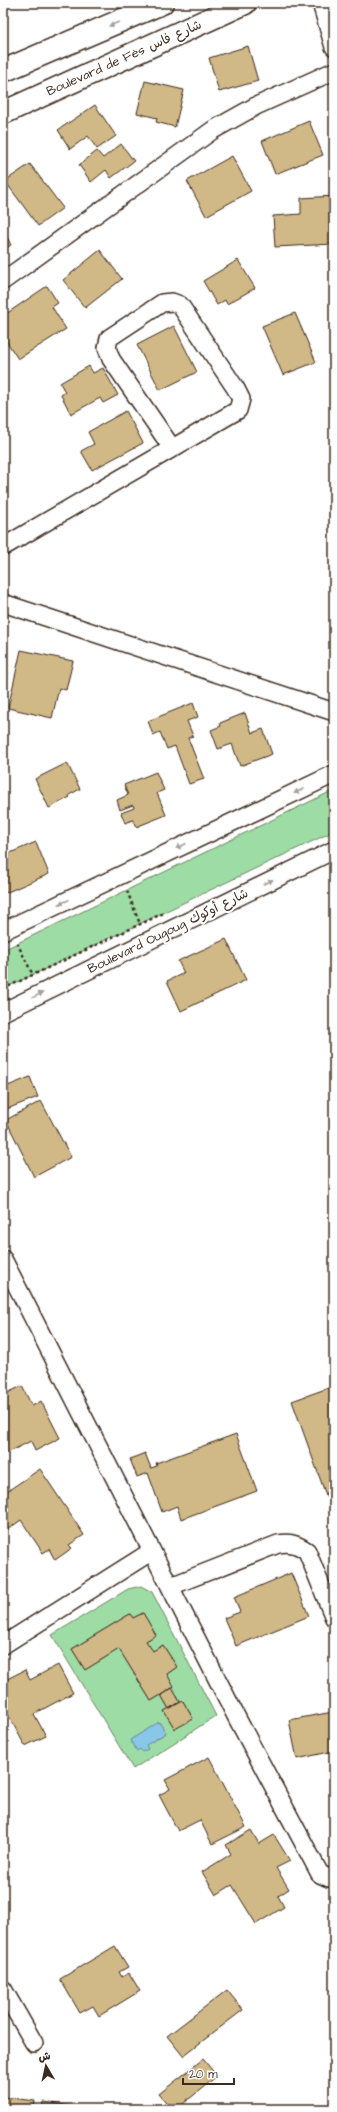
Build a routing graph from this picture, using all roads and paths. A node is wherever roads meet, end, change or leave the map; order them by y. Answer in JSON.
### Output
{"nodes":[{"id":1,"x":162,"y":3,"type":"edge"},
{"id":2,"x":246,"y":3,"type":"edge"},
{"id":3,"x":320,"y":3,"type":"edge"},
{"id":4,"x":131,"y":9,"type":"edge"},
{"id":5,"x":334,"y":46,"type":"edge"},
{"id":6,"x":3,"y":71,"type":"edge"},
{"id":7,"x":334,"y":71,"type":"edge"},
{"id":8,"x":3,"y":112,"type":"edge"},
{"id":9,"x":3,"y":281,"type":"edge"},
{"id":10,"x":172,"y":448,"type":"junction"},
{"id":11,"x":3,"y":547,"type":"edge"},
{"id":12,"x":3,"y":603,"type":"edge"},
{"id":13,"x":334,"y":712,"type":"edge"},
{"id":14,"x":334,"y":774,"type":"edge"},
{"id":15,"x":334,"y":850,"type":"edge"},
{"id":16,"x":126,"y":890,"type":"dead end"},
{"id":17,"x":140,"y":924,"type":"dead end"},
{"id":18,"x":3,"y":931,"type":"edge"},
{"id":19,"x":17,"y":943,"type":"dead end"},
{"id":20,"x":33,"y":975,"type":"dead end"},
{"id":21,"x":3,"y":1012,"type":"edge"},
{"id":22,"x":3,"y":1260,"type":"edge"},
{"id":23,"x":152,"y":1552,"type":"junction"},
{"id":24,"x":171,"y":1586,"type":"junction"},
{"id":25,"x":334,"y":1618,"type":"edge"},
{"id":26,"x":3,"y":1645,"type":"edge"},
{"id":27,"x":334,"y":1877,"type":"edge"},
{"id":28,"x":3,"y":1989,"type":"edge"},
{"id":29,"x":34,"y":2043,"type":"dead end"}],
"edges":[{"from":1,"to":4,"type":"main road"},
{"from":2,"to":8,"type":"main road","name":"Boulevard de Fès شارع فاس"},
{"from":3,"to":5,"type":"street"},
{"from":4,"to":6,"type":"main road","one_way":true},
{"from":7,"to":9,"type":"street"},
{"from":10,"to":10,"type":"street"},
{"from":10,"to":11,"type":"street"},
{"from":12,"to":13,"type":"street"},
{"from":14,"to":18,"type":"street","one_way":true},
{"from":21,"to":15,"type":"street","name":"Boulevard Ougoug شارع أوكوك","one_way":true},
{"from":16,"to":17,"type":"path"},
{"from":19,"to":20,"type":"path"},
{"from":22,"to":23,"type":"street"},
{"from":23,"to":24,"type":"street"},
{"from":23,"to":26,"type":"street"},
{"from":24,"to":25,"type":"street"},
{"from":24,"to":27,"type":"street"},
{"from":28,"to":29,"type":"street"}]}
